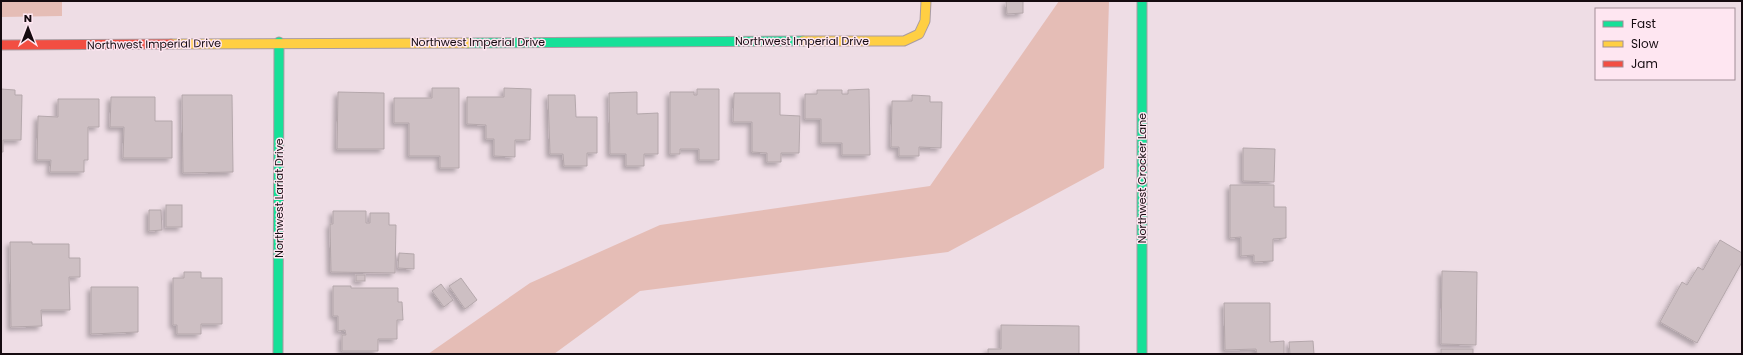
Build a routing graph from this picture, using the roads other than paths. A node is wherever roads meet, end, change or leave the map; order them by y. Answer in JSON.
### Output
{"nodes":[{"id":1,"x":926,"y":1,"type":"edge"},
{"id":2,"x":1142,"y":1,"type":"edge"},
{"id":3,"x":279,"y":42,"type":"junction"},
{"id":4,"x":1,"y":45,"type":"edge"},
{"id":5,"x":278,"y":354,"type":"edge"},
{"id":6,"x":1142,"y":354,"type":"edge"}],
"edges":[{"from":1,"to":3,"type":"street","name":"Northwest Imperial Drive"},
{"from":2,"to":6,"type":"street","name":"Northwest Crocker Lane"},
{"from":3,"to":4,"type":"street","name":"Northwest Imperial Drive"},
{"from":3,"to":5,"type":"street","name":"Northwest Lariat Drive"}]}
